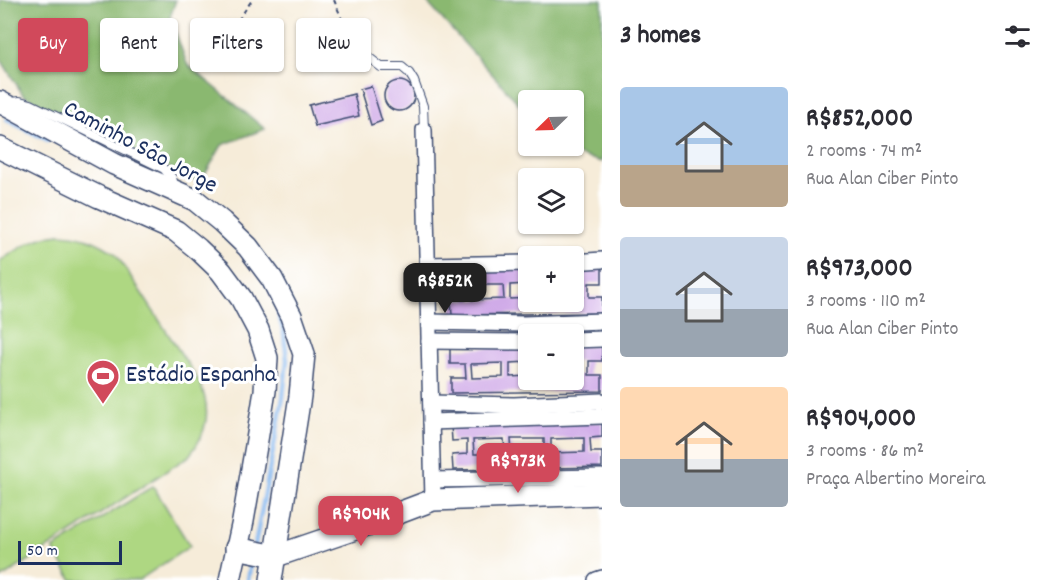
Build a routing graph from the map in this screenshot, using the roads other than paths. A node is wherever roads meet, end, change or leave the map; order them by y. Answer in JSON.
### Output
{"nodes":[{"id":1,"x":371,"y":59,"type":"edge"},
{"id":2,"x":1,"y":103,"type":"edge"},
{"id":3,"x":424,"y":130,"type":"joint"},
{"id":4,"x":0,"y":148,"type":"edge"},
{"id":5,"x":602,"y":260,"type":"edge"},
{"id":6,"x":584,"y":261,"type":"edge"},
{"id":7,"x":518,"y":263,"type":"edge"},
{"id":8,"x":427,"y":265,"type":"junction"},
{"id":9,"x":602,"y":321,"type":"edge"},
{"id":10,"x":429,"y":322,"type":"junction"},
{"id":11,"x":602,"y":339,"type":"edge"},
{"id":12,"x":584,"y":340,"type":"edge"},
{"id":13,"x":429,"y":341,"type":"junction"},
{"id":14,"x":518,"y":342,"type":"edge"},
{"id":15,"x":602,"y":401,"type":"edge"},
{"id":16,"x":431,"y":403,"type":"junction"},
{"id":17,"x":602,"y":416,"type":"edge"},
{"id":18,"x":431,"y":422,"type":"junction"},
{"id":19,"x":602,"y":477,"type":"edge"},
{"id":20,"x":433,"y":490,"type":"junction"},
{"id":21,"x":602,"y":494,"type":"edge"},
{"id":22,"x":238,"y":548,"type":"junction"},
{"id":23,"x":268,"y":554,"type":"junction"},
{"id":24,"x":602,"y":578,"type":"edge"},
{"id":25,"x":230,"y":580,"type":"edge"},
{"id":26,"x":271,"y":580,"type":"edge"},
{"id":27,"x":596,"y":580,"type":"edge"}],
"edges":[{"from":1,"to":3,"type":"lane"},
{"from":2,"to":23,"type":"street","name":"Caminho São Jorge"},
{"from":3,"to":8,"type":"street"},
{"from":4,"to":22,"type":"street"},
{"from":5,"to":6,"type":"street"},
{"from":7,"to":8,"type":"street"},
{"from":8,"to":10,"type":"street"},
{"from":9,"to":10,"type":"street"},
{"from":10,"to":13,"type":"street"},
{"from":11,"to":12,"type":"street"},
{"from":13,"to":14,"type":"street"},
{"from":13,"to":16,"type":"street"},
{"from":15,"to":16,"type":"street"},
{"from":16,"to":18,"type":"street"},
{"from":17,"to":18,"type":"street"},
{"from":18,"to":20,"type":"street"},
{"from":19,"to":20,"type":"street"},
{"from":20,"to":21,"type":"street"},
{"from":20,"to":23,"type":"street"},
{"from":22,"to":23,"type":"street"},
{"from":22,"to":25,"type":"street"},
{"from":23,"to":26,"type":"street","name":"Caminho São Jorge"},
{"from":24,"to":27,"type":"street"}]}
